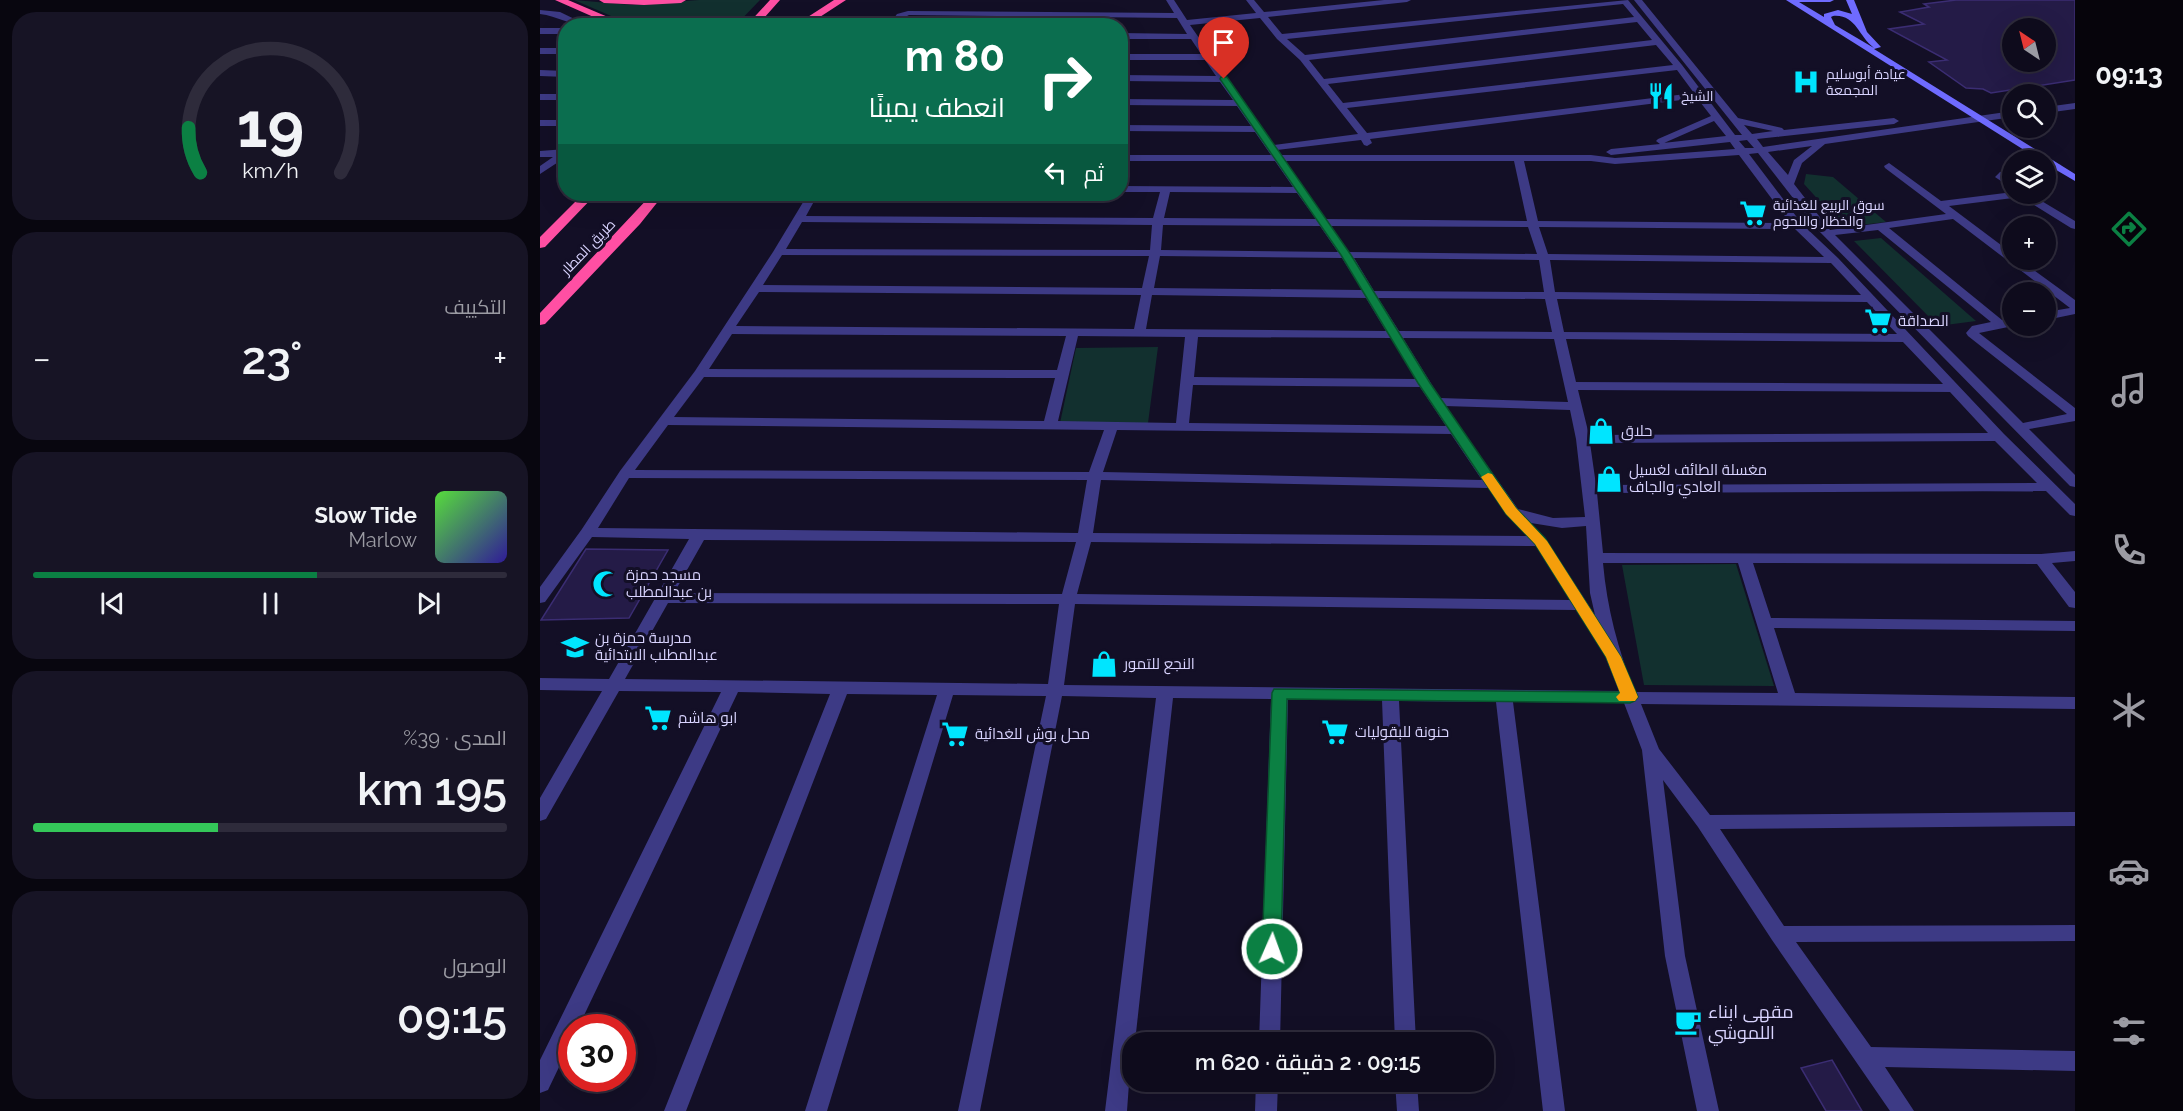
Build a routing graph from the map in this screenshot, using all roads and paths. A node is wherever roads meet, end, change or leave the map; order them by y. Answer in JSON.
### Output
{"nodes":[{"id":1,"x":560,"y":0,"type":"edge"},
{"id":2,"x":604,"y":0,"type":"edge"},
{"id":3,"x":681,"y":0,"type":"edge"},
{"id":4,"x":775,"y":0,"type":"edge"},
{"id":5,"x":823,"y":0,"type":"edge"},
{"id":6,"x":841,"y":0,"type":"edge"},
{"id":7,"x":1170,"y":0,"type":"edge"},
{"id":8,"x":1250,"y":0,"type":"edge"},
{"id":9,"x":1407,"y":0,"type":"edge"},
{"id":10,"x":1624,"y":0,"type":"edge"},
{"id":11,"x":1638,"y":0,"type":"edge"},
{"id":12,"x":1790,"y":0,"type":"edge"},
{"id":13,"x":1798,"y":0,"type":"edge"},
{"id":14,"x":1830,"y":0,"type":"edge"},
{"id":15,"x":1850,"y":0,"type":"edge"},
{"id":16,"x":540,"y":12,"type":"edge"},
{"id":17,"x":1262,"y":14,"type":"junction"},
{"id":18,"x":566,"y":18,"type":"edge"},
{"id":19,"x":604,"y":18,"type":"edge"},
{"id":20,"x":758,"y":18,"type":"edge"},
{"id":21,"x":807,"y":18,"type":"edge"},
{"id":22,"x":812,"y":18,"type":"edge"},
{"id":23,"x":898,"y":18,"type":"edge"},
{"id":24,"x":1638,"y":19,"type":"junction"},
{"id":25,"x":1182,"y":20,"type":"junction"},
{"id":26,"x":1857,"y":20,"type":"junction"},
{"id":27,"x":1832,"y":27,"type":"junction"},
{"id":28,"x":540,"y":31,"type":"edge"},
{"id":29,"x":558,"y":32,"type":"edge"},
{"id":30,"x":1128,"y":36,"type":"edge"},
{"id":31,"x":1193,"y":37,"type":"junction"},
{"id":32,"x":1281,"y":37,"type":"junction"},
{"id":33,"x":1658,"y":42,"type":"junction"},
{"id":34,"x":540,"y":51,"type":"edge"},
{"id":35,"x":558,"y":51,"type":"edge"},
{"id":36,"x":1128,"y":57,"type":"edge"},
{"id":37,"x":1207,"y":57,"type":"junction"},
{"id":38,"x":1303,"y":58,"type":"junction"},
{"id":39,"x":1679,"y":67,"type":"junction"},
{"id":40,"x":540,"y":73,"type":"edge"},
{"id":41,"x":558,"y":74,"type":"edge"},
{"id":42,"x":1128,"y":78,"type":"edge"},
{"id":43,"x":1224,"y":79,"type":"junction"},
{"id":44,"x":1321,"y":82,"type":"junction"},
{"id":45,"x":1699,"y":95,"type":"junction"},
{"id":46,"x":540,"y":97,"type":"edge"},
{"id":47,"x":558,"y":97,"type":"edge"},
{"id":48,"x":2075,"y":98,"type":"edge"},
{"id":49,"x":2056,"y":101,"type":"edge"},
{"id":50,"x":1128,"y":102,"type":"edge"},
{"id":51,"x":1239,"y":103,"type":"junction"},
{"id":52,"x":1341,"y":106,"type":"junction"},
{"id":53,"x":2075,"y":106,"type":"edge"},
{"id":54,"x":2002,"y":109,"type":"edge"},
{"id":55,"x":2056,"y":109,"type":"edge"},
{"id":56,"x":1967,"y":112,"type":"junction"},
{"id":57,"x":1981,"y":115,"type":"junction"},
{"id":58,"x":2002,"y":116,"type":"edge"},
{"id":59,"x":1715,"y":117,"type":"junction"},
{"id":60,"x":1995,"y":117,"type":"junction"},
{"id":61,"x":1735,"y":120,"type":"junction"},
{"id":62,"x":540,"y":123,"type":"edge"},
{"id":63,"x":558,"y":123,"type":"edge"},
{"id":64,"x":1128,"y":128,"type":"edge"},
{"id":65,"x":1258,"y":129,"type":"junction"},
{"id":66,"x":1794,"y":132,"type":"junction"},
{"id":67,"x":1365,"y":137,"type":"junction"},
{"id":68,"x":1750,"y":138,"type":"junction"},
{"id":69,"x":1734,"y":140,"type":"junction"},
{"id":70,"x":1826,"y":140,"type":"junction"},
{"id":71,"x":1272,"y":148,"type":"junction"},
{"id":72,"x":1638,"y":149,"type":"junction"},
{"id":73,"x":1761,"y":150,"type":"junction"},
{"id":74,"x":2027,"y":150,"type":"edge"},
{"id":75,"x":1744,"y":152,"type":"junction"},
{"id":76,"x":558,"y":153,"type":"edge"},
{"id":77,"x":540,"y":154,"type":"edge"},
{"id":78,"x":558,"y":158,"type":"edge"},
{"id":79,"x":1128,"y":158,"type":"edge"},
{"id":80,"x":1591,"y":158,"type":"junction"},
{"id":81,"x":1279,"y":159,"type":"junction"},
{"id":82,"x":1373,"y":159,"type":"junction"},
{"id":83,"x":1519,"y":159,"type":"junction"},
{"id":84,"x":1889,"y":166,"type":"dead end"},
{"id":85,"x":2075,"y":167,"type":"edge"},
{"id":86,"x":2056,"y":170,"type":"edge"},
{"id":87,"x":540,"y":171,"type":"edge"},
{"id":88,"x":2075,"y":178,"type":"edge"},
{"id":89,"x":1789,"y":184,"type":"junction"},
{"id":90,"x":1128,"y":189,"type":"edge"},
{"id":91,"x":1166,"y":189,"type":"junction"},
{"id":92,"x":1302,"y":190,"type":"junction"},
{"id":93,"x":2002,"y":196,"type":"edge"},
{"id":94,"x":583,"y":201,"type":"edge"},
{"id":95,"x":652,"y":201,"type":"edge"},
{"id":96,"x":809,"y":201,"type":"edge"},
{"id":97,"x":1940,"y":204,"type":"junction"},
{"id":98,"x":2040,"y":204,"type":"edge"},
{"id":99,"x":1955,"y":216,"type":"junction"},
{"id":100,"x":798,"y":219,"type":"junction"},
{"id":101,"x":1158,"y":220,"type":"junction"},
{"id":102,"x":1322,"y":223,"type":"junction"},
{"id":103,"x":1533,"y":225,"type":"junction"},
{"id":104,"x":1798,"y":226,"type":"junction"},
{"id":105,"x":2075,"y":226,"type":"edge"},
{"id":106,"x":1881,"y":227,"type":"junction"},
{"id":107,"x":1828,"y":233,"type":"junction"},
{"id":108,"x":540,"y":244,"type":"edge"},
{"id":109,"x":2002,"y":251,"type":"edge"},
{"id":110,"x":779,"y":252,"type":"junction"},
{"id":111,"x":1155,"y":253,"type":"junction"},
{"id":112,"x":1346,"y":255,"type":"junction"},
{"id":113,"x":1544,"y":257,"type":"junction"},
{"id":114,"x":1833,"y":260,"type":"junction"},
{"id":115,"x":2027,"y":270,"type":"edge"},
{"id":116,"x":756,"y":288,"type":"junction"},
{"id":117,"x":1146,"y":291,"type":"junction"},
{"id":118,"x":1370,"y":294,"type":"junction"},
{"id":119,"x":1550,"y":296,"type":"junction"},
{"id":120,"x":1870,"y":299,"type":"junction"},
{"id":121,"x":2075,"y":308,"type":"edge"},
{"id":122,"x":2056,"y":313,"type":"edge"},
{"id":123,"x":2002,"y":319,"type":"edge"},
{"id":124,"x":540,"y":321,"type":"edge"},
{"id":125,"x":2002,"y":324,"type":"edge"},
{"id":126,"x":728,"y":330,"type":"junction"},
{"id":127,"x":1073,"y":332,"type":"junction"},
{"id":128,"x":1139,"y":333,"type":"junction"},
{"id":129,"x":1192,"y":333,"type":"junction"},
{"id":130,"x":1397,"y":335,"type":"junction"},
{"id":131,"x":1560,"y":336,"type":"junction"},
{"id":132,"x":1906,"y":338,"type":"junction"},
{"id":133,"x":700,"y":374,"type":"junction"},
{"id":134,"x":1062,"y":374,"type":"junction"},
{"id":135,"x":1186,"y":381,"type":"junction"},
{"id":136,"x":1424,"y":383,"type":"junction"},
{"id":137,"x":1571,"y":386,"type":"junction"},
{"id":138,"x":1952,"y":388,"type":"junction"},
{"id":139,"x":1436,"y":402,"type":"junction"},
{"id":140,"x":1574,"y":406,"type":"junction"},
{"id":141,"x":2073,"y":419,"type":"edge"},
{"id":142,"x":665,"y":421,"type":"junction"},
{"id":143,"x":1112,"y":424,"type":"junction"},
{"id":144,"x":1050,"y":425,"type":"junction"},
{"id":145,"x":1182,"y":425,"type":"junction"},
{"id":146,"x":2020,"y":427,"type":"junction"},
{"id":147,"x":1456,"y":430,"type":"junction"},
{"id":148,"x":1998,"y":437,"type":"junction"},
{"id":149,"x":1583,"y":439,"type":"junction"},
{"id":150,"x":625,"y":474,"type":"junction"},
{"id":151,"x":1095,"y":476,"type":"junction"},
{"id":152,"x":2075,"y":483,"type":"edge"},
{"id":153,"x":1492,"y":484,"type":"junction"},
{"id":154,"x":2050,"y":487,"type":"junction"},
{"id":155,"x":1590,"y":489,"type":"junction"},
{"id":156,"x":1511,"y":511,"type":"junction"},
{"id":157,"x":2075,"y":512,"type":"edge"},
{"id":158,"x":1593,"y":520,"type":"junction"},
{"id":159,"x":588,"y":532,"type":"junction"},
{"id":160,"x":699,"y":535,"type":"junction"},
{"id":161,"x":1085,"y":536,"type":"junction"},
{"id":162,"x":1540,"y":541,"type":"junction"},
{"id":163,"x":2075,"y":556,"type":"edge"},
{"id":164,"x":1594,"y":558,"type":"junction"},
{"id":165,"x":1744,"y":558,"type":"junction"},
{"id":166,"x":2041,"y":559,"type":"junction"},
{"id":167,"x":540,"y":598,"type":"edge"},
{"id":168,"x":665,"y":598,"type":"junction"},
{"id":169,"x":1068,"y":599,"type":"junction"},
{"id":170,"x":2075,"y":603,"type":"edge"},
{"id":171,"x":1582,"y":605,"type":"junction"},
{"id":172,"x":1765,"y":623,"type":"junction"},
{"id":173,"x":2075,"y":626,"type":"edge"},
{"id":174,"x":1613,"y":657,"type":"junction"},
{"id":175,"x":540,"y":684,"type":"edge"},
{"id":176,"x":615,"y":685,"type":"junction"},
{"id":177,"x":732,"y":687,"type":"junction"},
{"id":178,"x":841,"y":688,"type":"junction"},
{"id":179,"x":947,"y":689,"type":"junction"},
{"id":180,"x":1055,"y":690,"type":"junction"},
{"id":181,"x":1165,"y":692,"type":"junction"},
{"id":182,"x":1280,"y":693,"type":"junction"},
{"id":183,"x":1390,"y":694,"type":"junction"},
{"id":184,"x":1504,"y":696,"type":"junction"},
{"id":185,"x":1630,"y":697,"type":"junction"},
{"id":186,"x":1788,"y":699,"type":"junction"},
{"id":187,"x":2075,"y":703,"type":"edge"},
{"id":188,"x":1651,"y":750,"type":"junction"},
{"id":189,"x":540,"y":814,"type":"edge"},
{"id":190,"x":2075,"y":819,"type":"edge"},
{"id":191,"x":1705,"y":822,"type":"junction"},
{"id":192,"x":2075,"y":933,"type":"edge"},
{"id":193,"x":1779,"y":934,"type":"junction"},
{"id":194,"x":1269,"y":1032,"type":"edge"},
{"id":195,"x":1405,"y":1032,"type":"edge"},
{"id":196,"x":1865,"y":1057,"type":"junction"},
{"id":197,"x":2075,"y":1061,"type":"edge"},
{"id":198,"x":540,"y":1083,"type":"edge"},
{"id":199,"x":1267,"y":1092,"type":"edge"},
{"id":200,"x":1406,"y":1092,"type":"edge"},
{"id":201,"x":675,"y":1111,"type":"edge"},
{"id":202,"x":816,"y":1111,"type":"edge"},
{"id":203,"x":969,"y":1111,"type":"edge"},
{"id":204,"x":1116,"y":1111,"type":"edge"},
{"id":205,"x":1266,"y":1111,"type":"edge"},
{"id":206,"x":1407,"y":1111,"type":"edge"},
{"id":207,"x":1554,"y":1111,"type":"edge"},
{"id":208,"x":1708,"y":1111,"type":"edge"},
{"id":209,"x":1903,"y":1111,"type":"edge"}],
"edges":[{"from":1,"to":19,"type":"highway"},
{"from":2,"to":3,"type":"highway"},
{"from":4,"to":20,"type":"highway"},
{"from":5,"to":21,"type":"highway"},
{"from":6,"to":22,"type":"highway"},
{"from":7,"to":25,"type":"street"},
{"from":8,"to":17,"type":"street"},
{"from":9,"to":17,"type":"street"},
{"from":10,"to":24,"type":"street"},
{"from":10,"to":32,"type":"street"},
{"from":11,"to":61,"type":"street"},
{"from":12,"to":27,"type":"main road"},
{"from":13,"to":14,"type":"main road"},
{"from":15,"to":26,"type":"main road"},
{"from":16,"to":18,"type":"street"},
{"from":17,"to":25,"type":"street"},
{"from":17,"to":32,"type":"street"},
{"from":23,"to":25,"type":"street"},
{"from":24,"to":33,"type":"street"},
{"from":24,"to":38,"type":"street"},
{"from":25,"to":31,"type":"street"},
{"from":26,"to":27,"type":"main road"},
{"from":26,"to":57,"type":"main road"},
{"from":27,"to":56,"type":"main road"},
{"from":28,"to":29,"type":"street"},
{"from":30,"to":31,"type":"street"},
{"from":31,"to":37,"type":"street"},
{"from":32,"to":38,"type":"street"},
{"from":33,"to":39,"type":"street"},
{"from":33,"to":44,"type":"street"},
{"from":34,"to":35,"type":"street"},
{"from":36,"to":37,"type":"street"},
{"from":37,"to":43,"type":"street"},
{"from":38,"to":44,"type":"street"},
{"from":39,"to":45,"type":"street"},
{"from":39,"to":52,"type":"street"},
{"from":40,"to":41,"type":"street"},
{"from":42,"to":43,"type":"street"},
{"from":43,"to":51,"type":"street"},
{"from":44,"to":52,"type":"street"},
{"from":45,"to":59,"type":"street"},
{"from":45,"to":67,"type":"street"},
{"from":46,"to":47,"type":"street"},
{"from":48,"to":49,"type":"street"},
{"from":50,"to":51,"type":"street"},
{"from":51,"to":65,"type":"street"},
{"from":52,"to":67,"type":"street"},
{"from":53,"to":55,"type":"street"},
{"from":54,"to":57,"type":"street"},
{"from":56,"to":57,"type":"main road"},
{"from":56,"to":66,"type":"street"},
{"from":57,"to":60,"type":"street"},
{"from":57,"to":70,"type":"street"},
{"from":57,"to":74,"type":"main road"},
{"from":58,"to":60,"type":"street"},
{"from":59,"to":69,"type":"street"},
{"from":59,"to":72,"type":"street"},
{"from":60,"to":85,"type":"main road"},
{"from":61,"to":66,"type":"street"},
{"from":61,"to":68,"type":"street"},
{"from":62,"to":63,"type":"street"},
{"from":64,"to":65,"type":"street"},
{"from":65,"to":71,"type":"street"},
{"from":66,"to":68,"type":"street"},
{"from":67,"to":71,"type":"street"},
{"from":67,"to":82,"type":"street"},
{"from":68,"to":69,"type":"street"},
{"from":68,"to":73,"type":"street"},
{"from":69,"to":72,"type":"street"},
{"from":69,"to":75,"type":"street"},
{"from":70,"to":73,"type":"street"},
{"from":70,"to":89,"type":"street"},
{"from":71,"to":81,"type":"street"},
{"from":72,"to":80,"type":"street"},
{"from":73,"to":75,"type":"street"},
{"from":73,"to":89,"type":"street"},
{"from":75,"to":80,"type":"street"},
{"from":75,"to":104,"type":"street"},
{"from":76,"to":77,"type":"street"},
{"from":78,"to":87,"type":"street"},
{"from":79,"to":81,"type":"street"},
{"from":80,"to":83,"type":"street"},
{"from":81,"to":82,"type":"street"},
{"from":81,"to":92,"type":"street"},
{"from":82,"to":83,"type":"street"},
{"from":83,"to":103,"type":"street"},
{"from":84,"to":97,"type":"street"},
{"from":86,"to":88,"type":"main road"},
{"from":89,"to":107,"type":"street"},
{"from":90,"to":91,"type":"street"},
{"from":91,"to":92,"type":"street"},
{"from":91,"to":101,"type":"street"},
{"from":92,"to":102,"type":"street"},
{"from":93,"to":97,"type":"street"},
{"from":94,"to":108,"type":"highway"},
{"from":95,"to":124,"type":"highway","name":"طريق المطار"},
{"from":96,"to":100,"type":"street"},
{"from":97,"to":99,"type":"street"},
{"from":98,"to":105,"type":"street"},
{"from":99,"to":106,"type":"street"},
{"from":99,"to":109,"type":"street"},
{"from":100,"to":101,"type":"street"},
{"from":100,"to":110,"type":"street"},
{"from":101,"to":102,"type":"street"},
{"from":101,"to":111,"type":"street"},
{"from":102,"to":103,"type":"street"},
{"from":102,"to":112,"type":"street"},
{"from":103,"to":104,"type":"street"},
{"from":103,"to":113,"type":"street"},
{"from":104,"to":114,"type":"street"},
{"from":106,"to":107,"type":"street"},
{"from":106,"to":123,"type":"street"},
{"from":107,"to":146,"type":"street"},
{"from":110,"to":111,"type":"street"},
{"from":110,"to":116,"type":"street"},
{"from":111,"to":112,"type":"street"},
{"from":111,"to":117,"type":"street"},
{"from":112,"to":113,"type":"street"},
{"from":112,"to":118,"type":"street"},
{"from":113,"to":114,"type":"street"},
{"from":113,"to":119,"type":"street"},
{"from":114,"to":120,"type":"street"},
{"from":115,"to":121,"type":"street"},
{"from":116,"to":117,"type":"street"},
{"from":116,"to":126,"type":"street"},
{"from":117,"to":118,"type":"street"},
{"from":117,"to":128,"type":"street"},
{"from":118,"to":119,"type":"street"},
{"from":118,"to":130,"type":"street"},
{"from":119,"to":120,"type":"street"},
{"from":119,"to":131,"type":"street"},
{"from":120,"to":132,"type":"street"},
{"from":121,"to":122,"type":"street"},
{"from":125,"to":141,"type":"street"},
{"from":126,"to":127,"type":"street"},
{"from":126,"to":133,"type":"street"},
{"from":127,"to":128,"type":"street"},
{"from":127,"to":134,"type":"street"},
{"from":128,"to":129,"type":"street"},
{"from":129,"to":130,"type":"street"},
{"from":129,"to":135,"type":"street"},
{"from":130,"to":131,"type":"street"},
{"from":130,"to":136,"type":"street"},
{"from":131,"to":132,"type":"street"},
{"from":131,"to":137,"type":"street"},
{"from":132,"to":138,"type":"street"},
{"from":133,"to":134,"type":"street"},
{"from":133,"to":142,"type":"street"},
{"from":134,"to":144,"type":"street"},
{"from":135,"to":136,"type":"street"},
{"from":135,"to":145,"type":"street"},
{"from":136,"to":139,"type":"street"},
{"from":137,"to":138,"type":"street"},
{"from":137,"to":140,"type":"street"},
{"from":138,"to":148,"type":"street"},
{"from":139,"to":140,"type":"street"},
{"from":139,"to":147,"type":"street"},
{"from":140,"to":149,"type":"street"},
{"from":141,"to":146,"type":"street"},
{"from":142,"to":144,"type":"street"},
{"from":142,"to":150,"type":"street"},
{"from":143,"to":144,"type":"street"},
{"from":143,"to":145,"type":"street"},
{"from":143,"to":151,"type":"street"},
{"from":145,"to":147,"type":"street"},
{"from":146,"to":152,"type":"street"},
{"from":147,"to":153,"type":"street"},
{"from":148,"to":149,"type":"street"},
{"from":148,"to":154,"type":"street"},
{"from":149,"to":155,"type":"street"},
{"from":150,"to":151,"type":"street"},
{"from":150,"to":159,"type":"street"},
{"from":151,"to":153,"type":"street"},
{"from":151,"to":161,"type":"street"},
{"from":153,"to":156,"type":"street"},
{"from":154,"to":155,"type":"street"},
{"from":154,"to":157,"type":"street"},
{"from":155,"to":158,"type":"street"},
{"from":156,"to":158,"type":"street"},
{"from":156,"to":162,"type":"street"},
{"from":158,"to":164,"type":"street"},
{"from":159,"to":160,"type":"street"},
{"from":159,"to":167,"type":"street"},
{"from":160,"to":161,"type":"street"},
{"from":160,"to":168,"type":"street"},
{"from":161,"to":162,"type":"street"},
{"from":161,"to":169,"type":"street"},
{"from":162,"to":171,"type":"street"},
{"from":163,"to":166,"type":"street"},
{"from":164,"to":165,"type":"street"},
{"from":164,"to":174,"type":"street"},
{"from":165,"to":166,"type":"street"},
{"from":165,"to":172,"type":"street"},
{"from":166,"to":170,"type":"street"},
{"from":168,"to":169,"type":"street"},
{"from":168,"to":176,"type":"street"},
{"from":169,"to":171,"type":"street"},
{"from":169,"to":180,"type":"street"},
{"from":171,"to":174,"type":"street"},
{"from":172,"to":173,"type":"street"},
{"from":172,"to":186,"type":"street"},
{"from":174,"to":185,"type":"street"},
{"from":175,"to":176,"type":"street"},
{"from":176,"to":177,"type":"street"},
{"from":176,"to":189,"type":"street"},
{"from":177,"to":178,"type":"street"},
{"from":177,"to":198,"type":"street"},
{"from":178,"to":179,"type":"street"},
{"from":178,"to":201,"type":"street"},
{"from":179,"to":180,"type":"street"},
{"from":179,"to":202,"type":"street"},
{"from":180,"to":181,"type":"street"},
{"from":180,"to":203,"type":"street"},
{"from":181,"to":182,"type":"street"},
{"from":181,"to":204,"type":"street"},
{"from":182,"to":183,"type":"street"},
{"from":182,"to":194,"type":"street"},
{"from":183,"to":184,"type":"street"},
{"from":183,"to":195,"type":"street"},
{"from":184,"to":185,"type":"street"},
{"from":184,"to":207,"type":"street"},
{"from":185,"to":186,"type":"street"},
{"from":185,"to":188,"type":"street"},
{"from":186,"to":187,"type":"street"},
{"from":188,"to":191,"type":"street"},
{"from":188,"to":208,"type":"street"},
{"from":190,"to":191,"type":"street"},
{"from":191,"to":193,"type":"street"},
{"from":192,"to":193,"type":"street"},
{"from":193,"to":196,"type":"street"},
{"from":196,"to":197,"type":"street"},
{"from":196,"to":209,"type":"street"},
{"from":199,"to":205,"type":"street"},
{"from":200,"to":206,"type":"street"}]}
